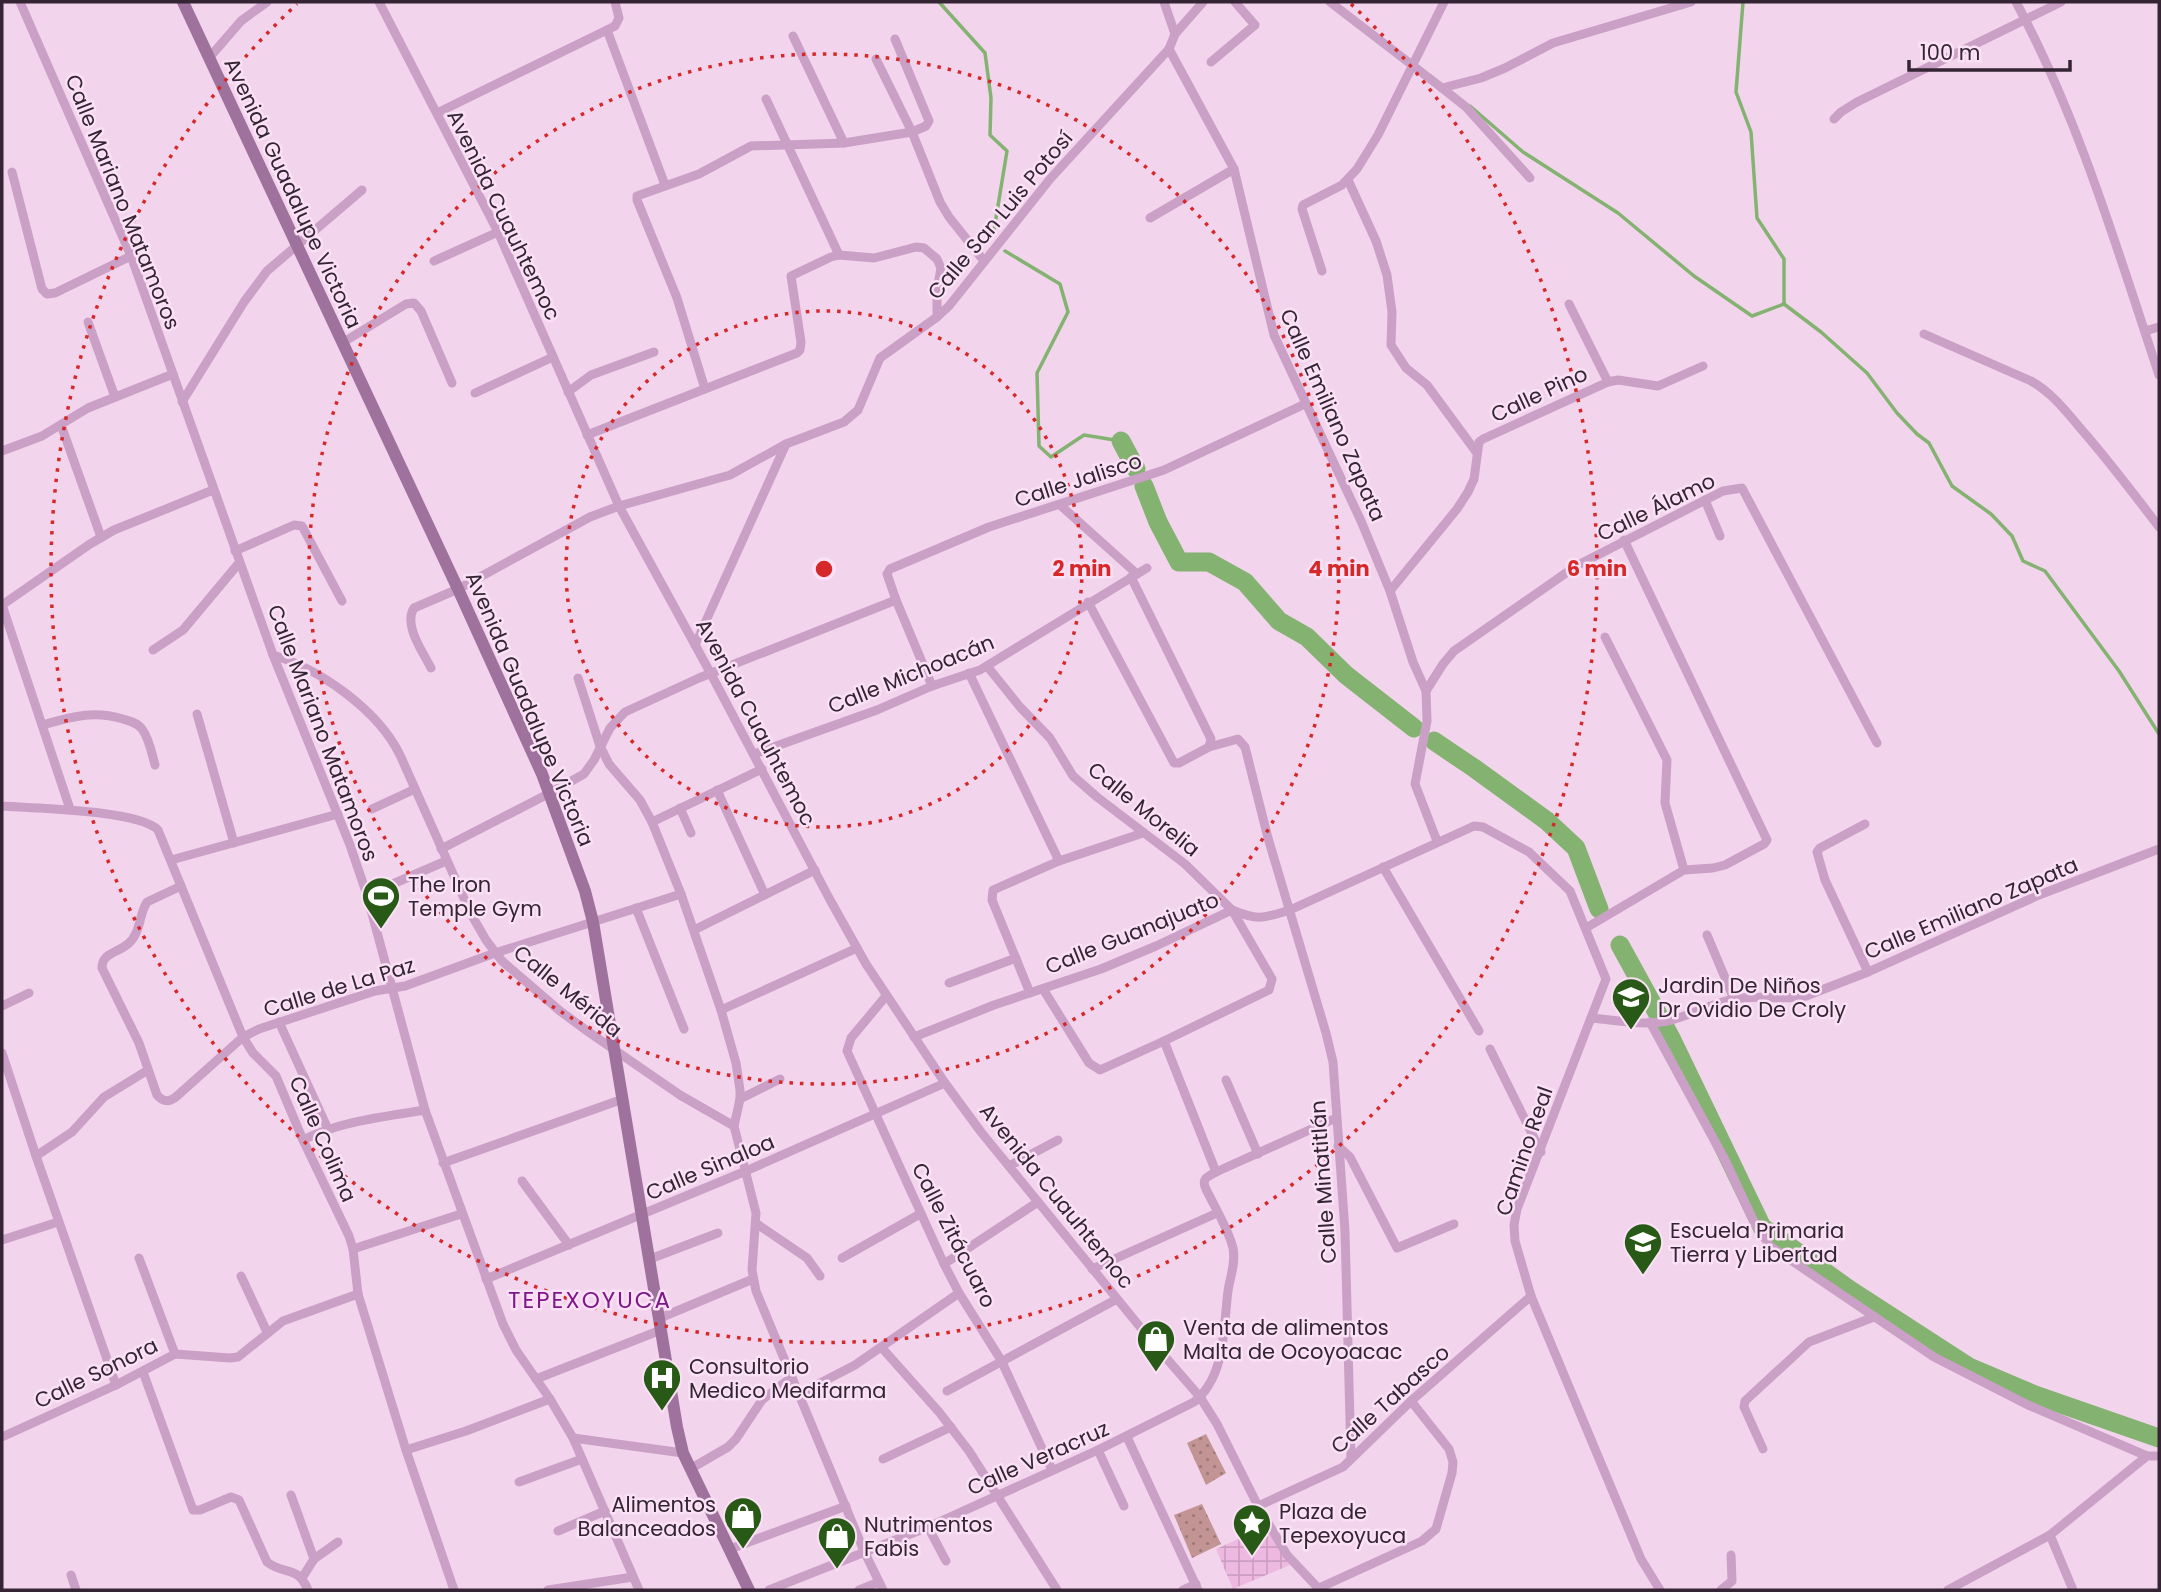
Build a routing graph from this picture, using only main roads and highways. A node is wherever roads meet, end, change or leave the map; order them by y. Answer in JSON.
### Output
{"nodes":[{"id":1,"x":183,"y":2,"type":"edge"},
{"id":2,"x":749,"y":1590,"type":"edge"}],
"edges":[{"from":1,"to":2,"type":"main road","name":"Avenida Guadalupe Victoria"}]}
